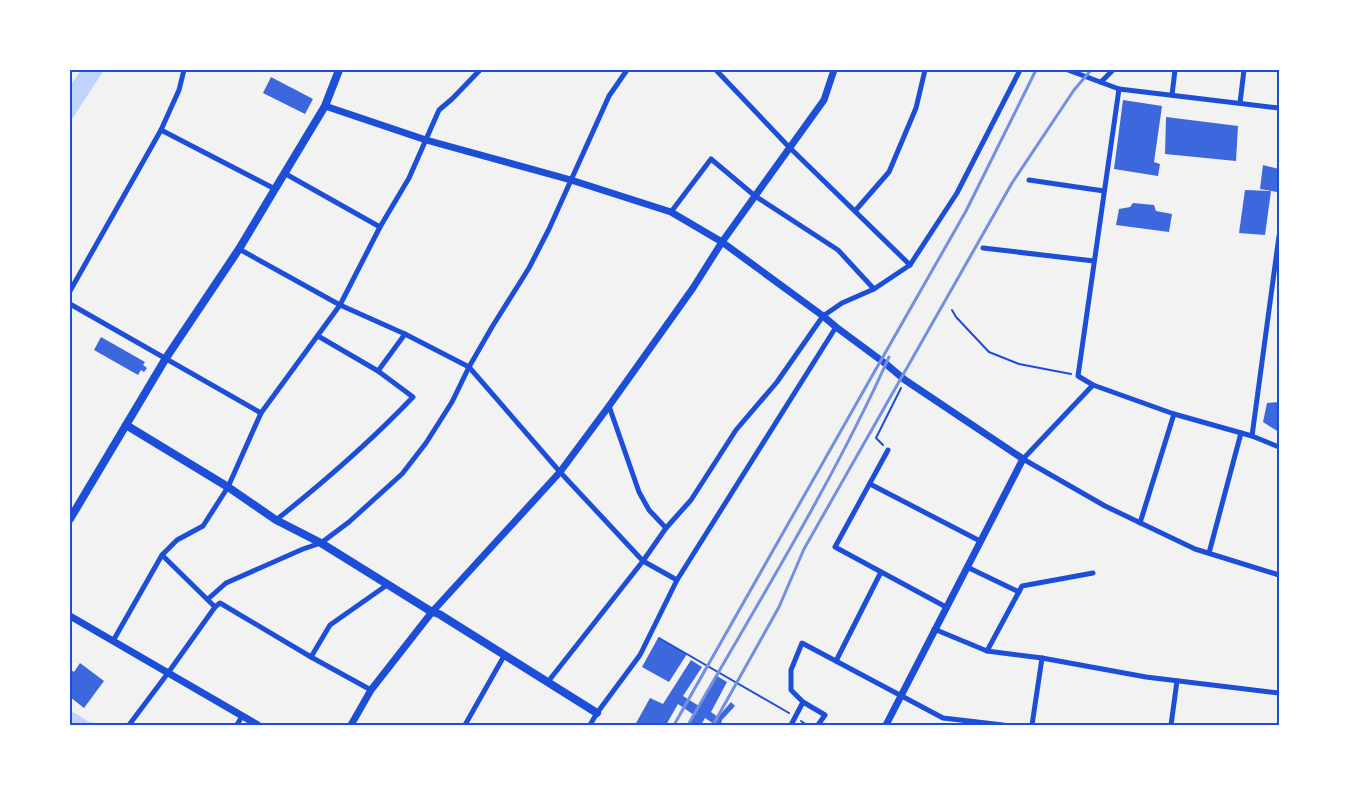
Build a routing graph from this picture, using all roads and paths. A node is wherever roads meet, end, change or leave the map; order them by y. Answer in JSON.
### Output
{"nodes":[{"id":1,"x":184,"y":70,"type":"edge"},
{"id":2,"x":339,"y":70,"type":"edge"},
{"id":3,"x":480,"y":70,"type":"edge"},
{"id":4,"x":627,"y":70,"type":"edge"},
{"id":5,"x":716,"y":70,"type":"edge"},
{"id":6,"x":834,"y":70,"type":"edge"},
{"id":7,"x":925,"y":70,"type":"edge"},
{"id":8,"x":1020,"y":70,"type":"edge"},
{"id":9,"x":1068,"y":70,"type":"edge"},
{"id":10,"x":1113,"y":70,"type":"edge"},
{"id":11,"x":1175,"y":70,"type":"edge"},
{"id":12,"x":1244,"y":70,"type":"edge"},
{"id":13,"x":1101,"y":82,"type":"junction"},
{"id":14,"x":1119,"y":89,"type":"junction"},
{"id":15,"x":1172,"y":95,"type":"junction"},
{"id":16,"x":1240,"y":104,"type":"junction"},
{"id":17,"x":325,"y":106,"type":"junction"},
{"id":18,"x":1279,"y":108,"type":"edge"},
{"id":19,"x":161,"y":130,"type":"junction"},
{"id":20,"x":426,"y":140,"type":"junction"},
{"id":21,"x":789,"y":147,"type":"junction"},
{"id":22,"x":284,"y":173,"type":"junction"},
{"id":23,"x":571,"y":180,"type":"junction"},
{"id":24,"x":1029,"y":180,"type":"dead end"},
{"id":25,"x":276,"y":189,"type":"junction"},
{"id":26,"x":1104,"y":192,"type":"junction"},
{"id":27,"x":755,"y":196,"type":"junction"},
{"id":28,"x":855,"y":211,"type":"junction"},
{"id":29,"x":671,"y":212,"type":"junction"},
{"id":30,"x":380,"y":226,"type":"junction"},
{"id":31,"x":1279,"y":236,"type":"edge"},
{"id":32,"x":722,"y":242,"type":"junction"},
{"id":33,"x":983,"y":248,"type":"dead end"},
{"id":34,"x":239,"y":249,"type":"junction"},
{"id":35,"x":1094,"y":261,"type":"junction"},
{"id":36,"x":910,"y":265,"type":"junction"},
{"id":37,"x":874,"y":289,"type":"junction"},
{"id":38,"x":70,"y":291,"type":"edge"},
{"id":39,"x":70,"y":304,"type":"edge"},
{"id":40,"x":340,"y":305,"type":"junction"},
{"id":41,"x":952,"y":310,"type":"dead end"},
{"id":42,"x":823,"y":316,"type":"junction"},
{"id":43,"x":836,"y":327,"type":"junction"},
{"id":44,"x":405,"y":334,"type":"junction"},
{"id":45,"x":318,"y":336,"type":"junction"},
{"id":46,"x":166,"y":358,"type":"junction"},
{"id":47,"x":469,"y":367,"type":"junction"},
{"id":48,"x":378,"y":371,"type":"junction"},
{"id":49,"x":1078,"y":376,"type":"junction"},
{"id":50,"x":905,"y":380,"type":"junction"},
{"id":51,"x":1094,"y":385,"type":"junction"},
{"id":52,"x":609,"y":406,"type":"junction"},
{"id":53,"x":261,"y":413,"type":"junction"},
{"id":54,"x":1174,"y":414,"type":"junction"},
{"id":55,"x":126,"y":426,"type":"junction"},
{"id":56,"x":1241,"y":433,"type":"junction"},
{"id":57,"x":1252,"y":436,"type":"junction"},
{"id":58,"x":1279,"y":447,"type":"edge"},
{"id":59,"x":888,"y":450,"type":"joint"},
{"id":60,"x":1023,"y":459,"type":"junction"},
{"id":61,"x":560,"y":472,"type":"junction"},
{"id":62,"x":870,"y":484,"type":"junction"},
{"id":63,"x":228,"y":487,"type":"junction"},
{"id":64,"x":70,"y":519,"type":"edge"},
{"id":65,"x":276,"y":520,"type":"junction"},
{"id":66,"x":1140,"y":523,"type":"junction"},
{"id":67,"x":666,"y":528,"type":"junction"},
{"id":68,"x":980,"y":541,"type":"junction"},
{"id":69,"x":321,"y":543,"type":"junction"},
{"id":70,"x":1209,"y":553,"type":"junction"},
{"id":71,"x":162,"y":555,"type":"junction"},
{"id":72,"x":643,"y":561,"type":"junction"},
{"id":73,"x":967,"y":567,"type":"junction"},
{"id":74,"x":882,"y":572,"type":"junction"},
{"id":75,"x":1093,"y":572,"type":"dead end"},
{"id":76,"x":1279,"y":575,"type":"edge"},
{"id":77,"x":677,"y":580,"type":"junction"},
{"id":78,"x":388,"y":585,"type":"junction"},
{"id":79,"x":1019,"y":592,"type":"junction"},
{"id":80,"x":208,"y":599,"type":"junction"},
{"id":81,"x":215,"y":607,"type":"junction"},
{"id":82,"x":946,"y":607,"type":"junction"},
{"id":83,"x":432,"y":612,"type":"junction"},
{"id":84,"x":70,"y":616,"type":"edge"},
{"id":85,"x":934,"y":630,"type":"junction"},
{"id":86,"x":655,"y":636,"type":"dead end"},
{"id":87,"x":113,"y":641,"type":"junction"},
{"id":88,"x":987,"y":651,"type":"junction"},
{"id":89,"x":504,"y":656,"type":"junction"},
{"id":90,"x":311,"y":657,"type":"junction"},
{"id":91,"x":1042,"y":658,"type":"junction"},
{"id":92,"x":836,"y":661,"type":"junction"},
{"id":93,"x":168,"y":673,"type":"junction"},
{"id":94,"x":1177,"y":681,"type":"junction"},
{"id":95,"x":547,"y":682,"type":"junction"},
{"id":96,"x":371,"y":690,"type":"junction"},
{"id":97,"x":1279,"y":693,"type":"edge"},
{"id":98,"x":901,"y":695,"type":"junction"},
{"id":99,"x":803,"y":702,"type":"junction"},
{"id":100,"x":786,"y":712,"type":"dead end"},
{"id":101,"x":597,"y":713,"type":"junction"},
{"id":102,"x":242,"y":716,"type":"junction"},
{"id":103,"x":129,"y":725,"type":"edge"},
{"id":104,"x":237,"y":725,"type":"edge"},
{"id":105,"x":258,"y":725,"type":"edge"},
{"id":106,"x":351,"y":725,"type":"edge"},
{"id":107,"x":465,"y":725,"type":"edge"},
{"id":108,"x":590,"y":725,"type":"edge"},
{"id":109,"x":790,"y":725,"type":"edge"},
{"id":110,"x":818,"y":725,"type":"edge"},
{"id":111,"x":886,"y":725,"type":"edge"},
{"id":112,"x":1003,"y":725,"type":"edge"},
{"id":113,"x":1032,"y":725,"type":"edge"},
{"id":114,"x":1171,"y":725,"type":"edge"}],
"edges":[{"from":1,"to":19,"type":"street"},
{"from":2,"to":17,"type":"main road"},
{"from":3,"to":20,"type":"street"},
{"from":4,"to":23,"type":"street"},
{"from":5,"to":21,"type":"street"},
{"from":6,"to":21,"type":"street"},
{"from":7,"to":28,"type":"street"},
{"from":8,"to":36,"type":"street"},
{"from":9,"to":13,"type":"street"},
{"from":10,"to":13,"type":"street"},
{"from":11,"to":15,"type":"street"},
{"from":12,"to":16,"type":"street"},
{"from":13,"to":14,"type":"street"},
{"from":14,"to":15,"type":"street"},
{"from":14,"to":26,"type":"street"},
{"from":15,"to":16,"type":"street"},
{"from":16,"to":18,"type":"street"},
{"from":17,"to":20,"type":"street"},
{"from":17,"to":22,"type":"main road"},
{"from":19,"to":25,"type":"street"},
{"from":19,"to":38,"type":"street"},
{"from":20,"to":23,"type":"street"},
{"from":20,"to":30,"type":"street"},
{"from":21,"to":27,"type":"street"},
{"from":21,"to":28,"type":"street"},
{"from":22,"to":25,"type":"main road"},
{"from":22,"to":30,"type":"street"},
{"from":23,"to":29,"type":"street"},
{"from":23,"to":47,"type":"street"},
{"from":24,"to":26,"type":"street"},
{"from":25,"to":34,"type":"main road"},
{"from":26,"to":35,"type":"street"},
{"from":27,"to":29,"type":"street"},
{"from":27,"to":32,"type":"street"},
{"from":27,"to":37,"type":"street"},
{"from":28,"to":36,"type":"street"},
{"from":29,"to":32,"type":"street"},
{"from":30,"to":40,"type":"street"},
{"from":31,"to":57,"type":"street"},
{"from":32,"to":42,"type":"street"},
{"from":32,"to":52,"type":"street"},
{"from":33,"to":35,"type":"street"},
{"from":34,"to":40,"type":"street"},
{"from":34,"to":46,"type":"main road"},
{"from":35,"to":49,"type":"street"},
{"from":36,"to":37,"type":"street"},
{"from":37,"to":42,"type":"street"},
{"from":39,"to":46,"type":"street"},
{"from":40,"to":44,"type":"street"},
{"from":40,"to":45,"type":"street"},
{"from":41,"to":49,"type":"path"},
{"from":42,"to":43,"type":"street"},
{"from":42,"to":67,"type":"street"},
{"from":43,"to":50,"type":"street"},
{"from":43,"to":77,"type":"street"},
{"from":44,"to":47,"type":"street"},
{"from":44,"to":48,"type":"street"},
{"from":45,"to":48,"type":"street"},
{"from":45,"to":53,"type":"street"},
{"from":46,"to":53,"type":"street"},
{"from":46,"to":55,"type":"main road"},
{"from":47,"to":61,"type":"street"},
{"from":47,"to":69,"type":"street"},
{"from":48,"to":65,"type":"street"},
{"from":49,"to":51,"type":"street"},
{"from":50,"to":59,"type":"path"},
{"from":50,"to":60,"type":"street"},
{"from":51,"to":54,"type":"street"},
{"from":51,"to":60,"type":"street"},
{"from":52,"to":61,"type":"street"},
{"from":52,"to":67,"type":"street"},
{"from":53,"to":63,"type":"street"},
{"from":54,"to":56,"type":"street"},
{"from":54,"to":66,"type":"street"},
{"from":55,"to":63,"type":"main road"},
{"from":55,"to":64,"type":"main road"},
{"from":56,"to":57,"type":"street"},
{"from":56,"to":70,"type":"street"},
{"from":57,"to":58,"type":"street"},
{"from":59,"to":62,"type":"street"},
{"from":60,"to":66,"type":"street"},
{"from":60,"to":68,"type":"street"},
{"from":61,"to":72,"type":"street"},
{"from":61,"to":83,"type":"street"},
{"from":62,"to":68,"type":"street"},
{"from":62,"to":74,"type":"street"},
{"from":63,"to":65,"type":"main road"},
{"from":63,"to":71,"type":"street"},
{"from":65,"to":69,"type":"main road"},
{"from":66,"to":70,"type":"street"},
{"from":67,"to":72,"type":"street"},
{"from":68,"to":73,"type":"street"},
{"from":69,"to":78,"type":"main road"},
{"from":69,"to":80,"type":"street"},
{"from":70,"to":76,"type":"street"},
{"from":71,"to":80,"type":"street"},
{"from":71,"to":87,"type":"street"},
{"from":72,"to":77,"type":"street"},
{"from":72,"to":95,"type":"street"},
{"from":73,"to":79,"type":"street"},
{"from":73,"to":82,"type":"street"},
{"from":74,"to":82,"type":"street"},
{"from":74,"to":92,"type":"street"},
{"from":75,"to":79,"type":"street"},
{"from":77,"to":101,"type":"street"},
{"from":78,"to":83,"type":"main road"},
{"from":78,"to":90,"type":"street"},
{"from":79,"to":88,"type":"street"},
{"from":80,"to":81,"type":"street"},
{"from":81,"to":90,"type":"street"},
{"from":81,"to":93,"type":"street"},
{"from":82,"to":85,"type":"street"},
{"from":83,"to":89,"type":"main road"},
{"from":83,"to":96,"type":"street"},
{"from":84,"to":87,"type":"street"},
{"from":85,"to":88,"type":"street"},
{"from":85,"to":98,"type":"street"},
{"from":86,"to":100,"type":"path"},
{"from":87,"to":93,"type":"street"},
{"from":88,"to":91,"type":"street"},
{"from":89,"to":95,"type":"main road"},
{"from":89,"to":107,"type":"street"},
{"from":90,"to":96,"type":"street"},
{"from":91,"to":94,"type":"street"},
{"from":91,"to":113,"type":"street"},
{"from":92,"to":98,"type":"street"},
{"from":92,"to":99,"type":"street"},
{"from":93,"to":102,"type":"street"},
{"from":93,"to":103,"type":"street"},
{"from":94,"to":97,"type":"street"},
{"from":94,"to":114,"type":"street"},
{"from":95,"to":101,"type":"main road"},
{"from":96,"to":106,"type":"street"},
{"from":98,"to":111,"type":"street"},
{"from":98,"to":112,"type":"street"},
{"from":99,"to":109,"type":"street"},
{"from":99,"to":110,"type":"street"},
{"from":101,"to":108,"type":"street"},
{"from":102,"to":104,"type":"street"},
{"from":102,"to":105,"type":"street"}]}
